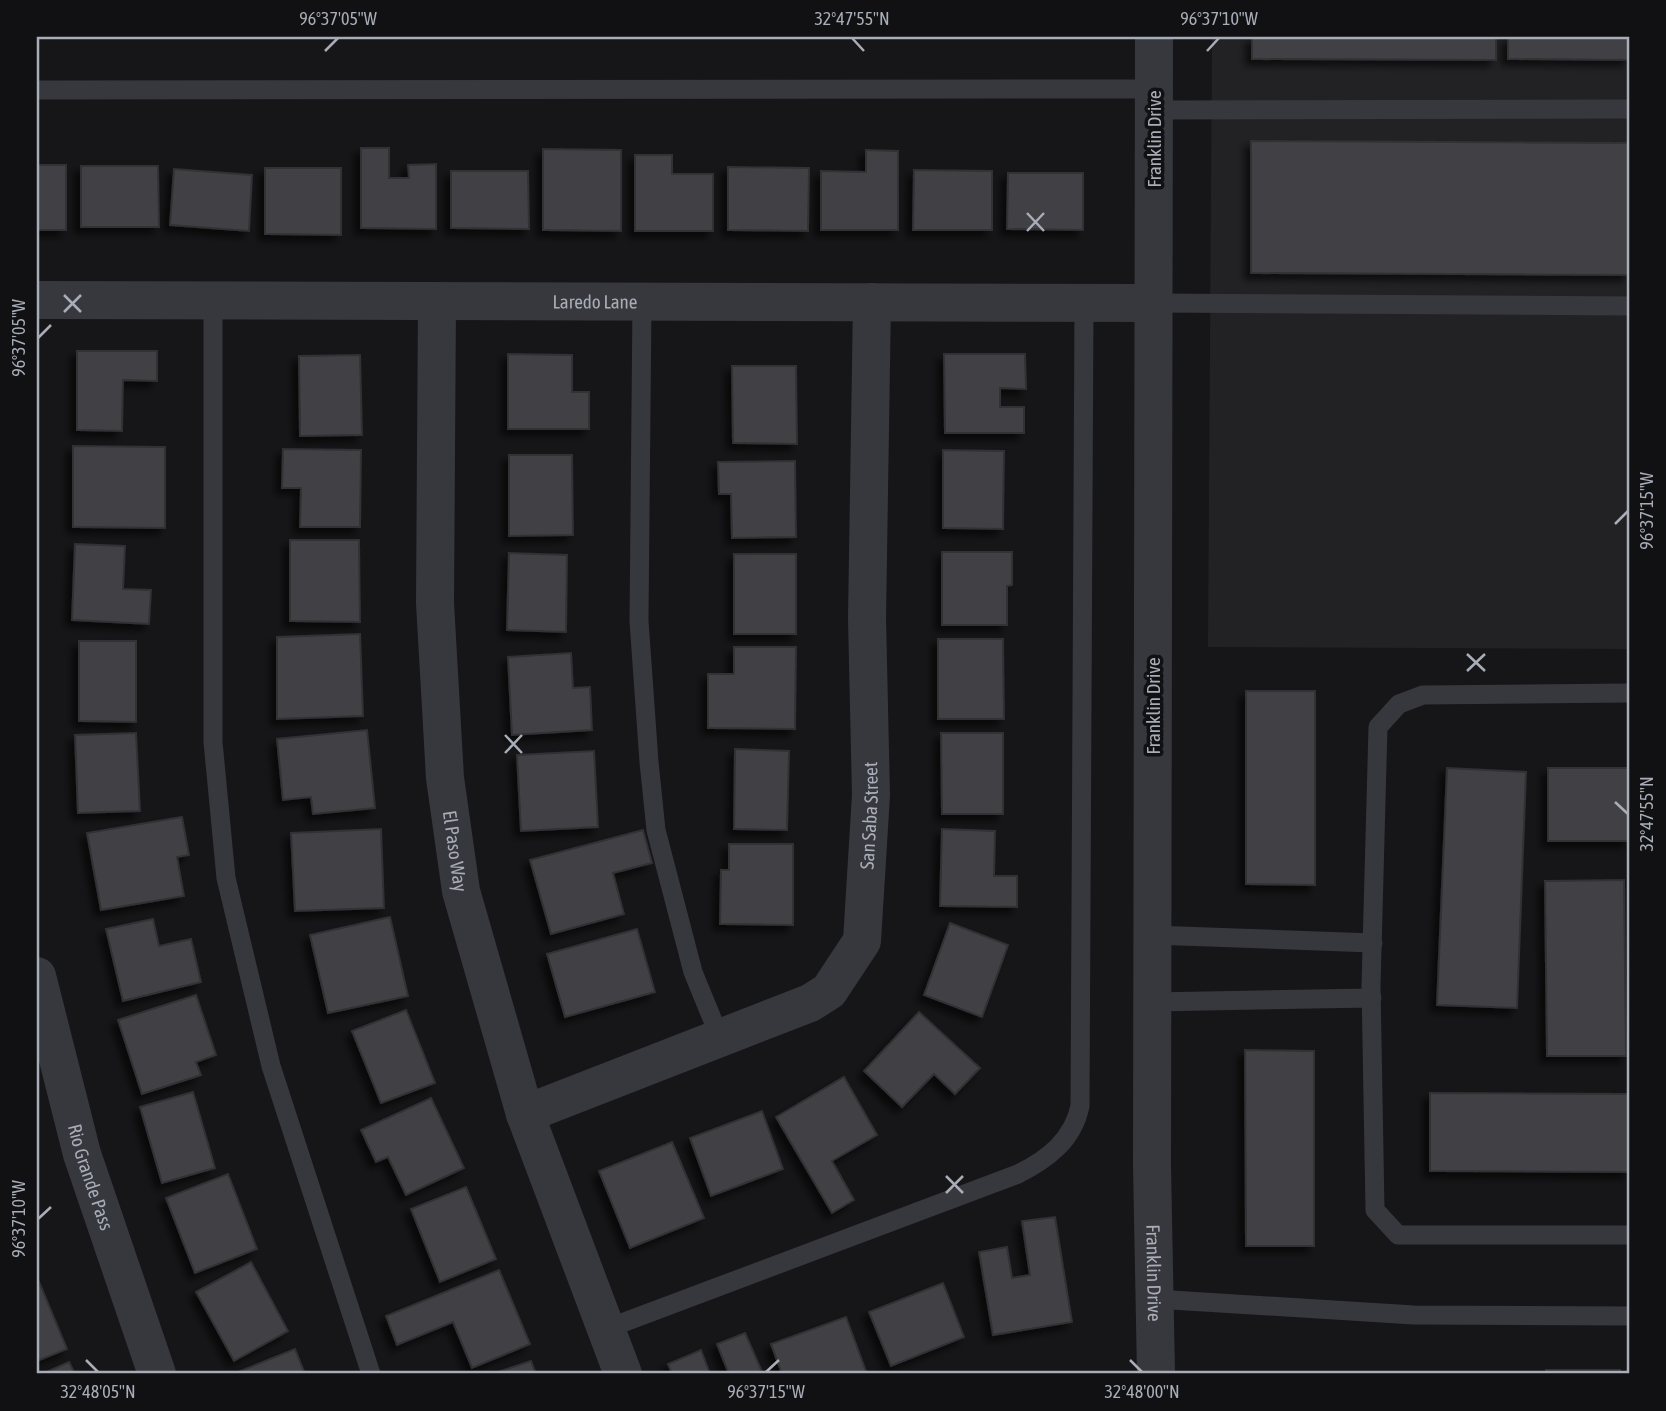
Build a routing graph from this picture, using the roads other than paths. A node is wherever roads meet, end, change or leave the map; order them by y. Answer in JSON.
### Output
{"nodes":[{"id":1,"x":1154,"y":37,"type":"edge"},
{"id":2,"x":37,"y":90,"type":"edge"},
{"id":3,"x":1154,"y":100,"type":"junction"},
{"id":4,"x":1629,"y":109,"type":"edge"},
{"id":5,"x":37,"y":300,"type":"edge"},
{"id":6,"x":213,"y":300,"type":"junction"},
{"id":7,"x":438,"y":301,"type":"junction"},
{"id":8,"x":642,"y":302,"type":"junction"},
{"id":9,"x":872,"y":302,"type":"junction"},
{"id":10,"x":1084,"y":303,"type":"junction"},
{"id":11,"x":1154,"y":303,"type":"junction"},
{"id":12,"x":1629,"y":306,"type":"edge"},
{"id":13,"x":1629,"y":693,"type":"edge"},
{"id":14,"x":1152,"y":935,"type":"junction"},
{"id":15,"x":1373,"y":943,"type":"junction"},
{"id":16,"x":37,"y":976,"type":"edge"},
{"id":17,"x":1372,"y":998,"type":"junction"},
{"id":18,"x":1152,"y":1002,"type":"junction"},
{"id":19,"x":720,"y":1038,"type":"junction"},
{"id":20,"x":525,"y":1114,"type":"junction"},
{"id":21,"x":1629,"y":1236,"type":"edge"},
{"id":22,"x":1155,"y":1299,"type":"junction"},
{"id":23,"x":1629,"y":1316,"type":"edge"},
{"id":24,"x":606,"y":1329,"type":"junction"},
{"id":25,"x":157,"y":1374,"type":"edge"},
{"id":26,"x":371,"y":1374,"type":"edge"},
{"id":27,"x":623,"y":1374,"type":"edge"},
{"id":28,"x":1156,"y":1374,"type":"edge"}],
"edges":[{"from":1,"to":3,"type":"street","name":"Franklin Drive"},
{"from":2,"to":3,"type":"lane"},
{"from":3,"to":4,"type":"lane"},
{"from":3,"to":11,"type":"street","name":"Franklin Drive"},
{"from":5,"to":6,"type":"street","name":"Laredo Lane"},
{"from":6,"to":7,"type":"street","name":"Laredo Lane"},
{"from":6,"to":26,"type":"lane"},
{"from":7,"to":8,"type":"street","name":"Laredo Lane"},
{"from":7,"to":20,"type":"street","name":"El Paso Way"},
{"from":8,"to":9,"type":"street","name":"Laredo Lane"},
{"from":8,"to":19,"type":"lane"},
{"from":9,"to":10,"type":"street","name":"Laredo Lane"},
{"from":9,"to":19,"type":"street","name":"San Saba Street"},
{"from":10,"to":11,"type":"street","name":"Laredo Lane"},
{"from":10,"to":24,"type":"lane"},
{"from":11,"to":12,"type":"lane"},
{"from":11,"to":14,"type":"street","name":"Franklin Drive"},
{"from":13,"to":15,"type":"lane"},
{"from":14,"to":15,"type":"lane"},
{"from":14,"to":18,"type":"street","name":"Franklin Drive"},
{"from":15,"to":17,"type":"lane"},
{"from":16,"to":25,"type":"street","name":"Rio Grande Pass"},
{"from":17,"to":18,"type":"lane"},
{"from":17,"to":21,"type":"lane"},
{"from":18,"to":22,"type":"street","name":"Franklin Drive"},
{"from":19,"to":20,"type":"street","name":"San Saba Street"},
{"from":20,"to":24,"type":"street","name":"El Paso Way"},
{"from":22,"to":23,"type":"lane"},
{"from":22,"to":28,"type":"street","name":"Franklin Drive"},
{"from":24,"to":27,"type":"street","name":"El Paso Way"}]}
